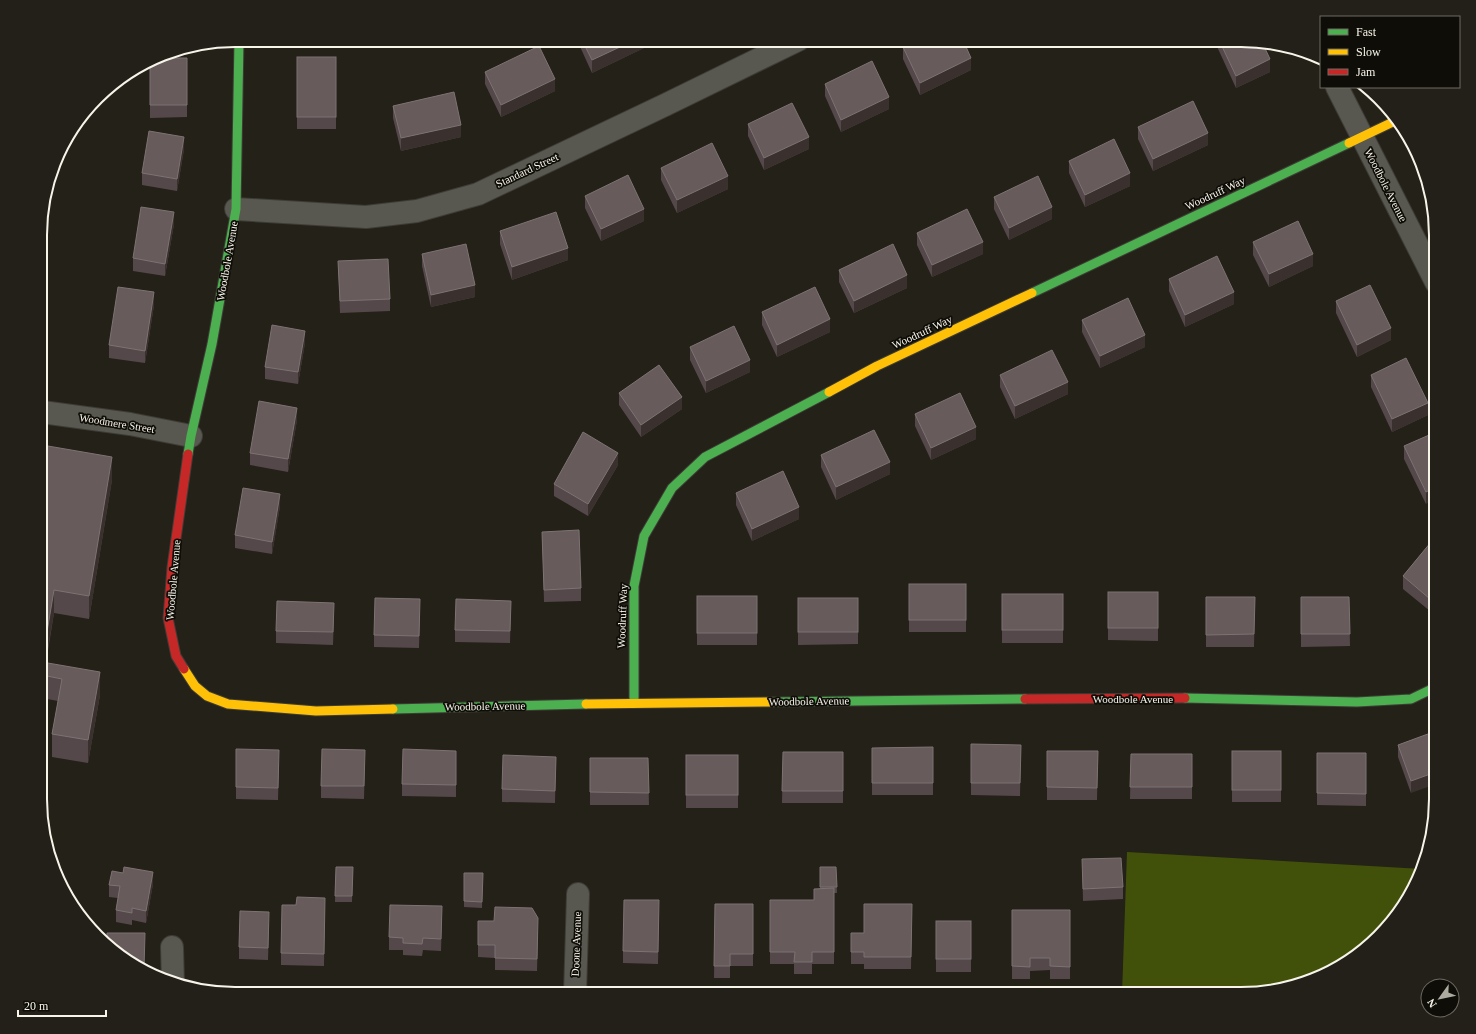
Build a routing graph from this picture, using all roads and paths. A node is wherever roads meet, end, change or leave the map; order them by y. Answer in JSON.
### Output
{"nodes":[{"id":1,"x":240,"y":47,"type":"edge"},
{"id":2,"x":784,"y":47,"type":"edge"},
{"id":3,"x":1338,"y":88,"type":"edge"},
{"id":4,"x":1391,"y":123,"type":"edge"},
{"id":5,"x":1362,"y":137,"type":"junction"},
{"id":6,"x":236,"y":209,"type":"junction"},
{"id":7,"x":1429,"y":268,"type":"edge"},
{"id":8,"x":47,"y":413,"type":"edge"},
{"id":9,"x":191,"y":436,"type":"junction"},
{"id":10,"x":1429,"y":690,"type":"edge"},
{"id":11,"x":634,"y":703,"type":"junction"},
{"id":12,"x":578,"y":894,"type":"dead end"},
{"id":13,"x":172,"y":947,"type":"dead end"},
{"id":14,"x":173,"y":976,"type":"edge"},
{"id":15,"x":575,"y":987,"type":"edge"}],
"edges":[{"from":1,"to":6,"type":"street","name":"Woodbole Avenue"},
{"from":2,"to":6,"type":"street","name":"Standard Street"},
{"from":3,"to":5,"type":"street","name":"Woodbole Avenue"},
{"from":4,"to":5,"type":"street","name":"Woodruff Way"},
{"from":5,"to":7,"type":"street","name":"Woodbole Avenue"},
{"from":5,"to":11,"type":"street","name":"Woodruff Way"},
{"from":6,"to":9,"type":"street","name":"Woodbole Avenue"},
{"from":8,"to":9,"type":"street","name":"Woodmere Street"},
{"from":9,"to":11,"type":"street","name":"Woodbole Avenue"},
{"from":10,"to":11,"type":"street","name":"Woodbole Avenue"},
{"from":12,"to":15,"type":"street","name":"Doone Avenue"},
{"from":13,"to":14,"type":"street"}]}
